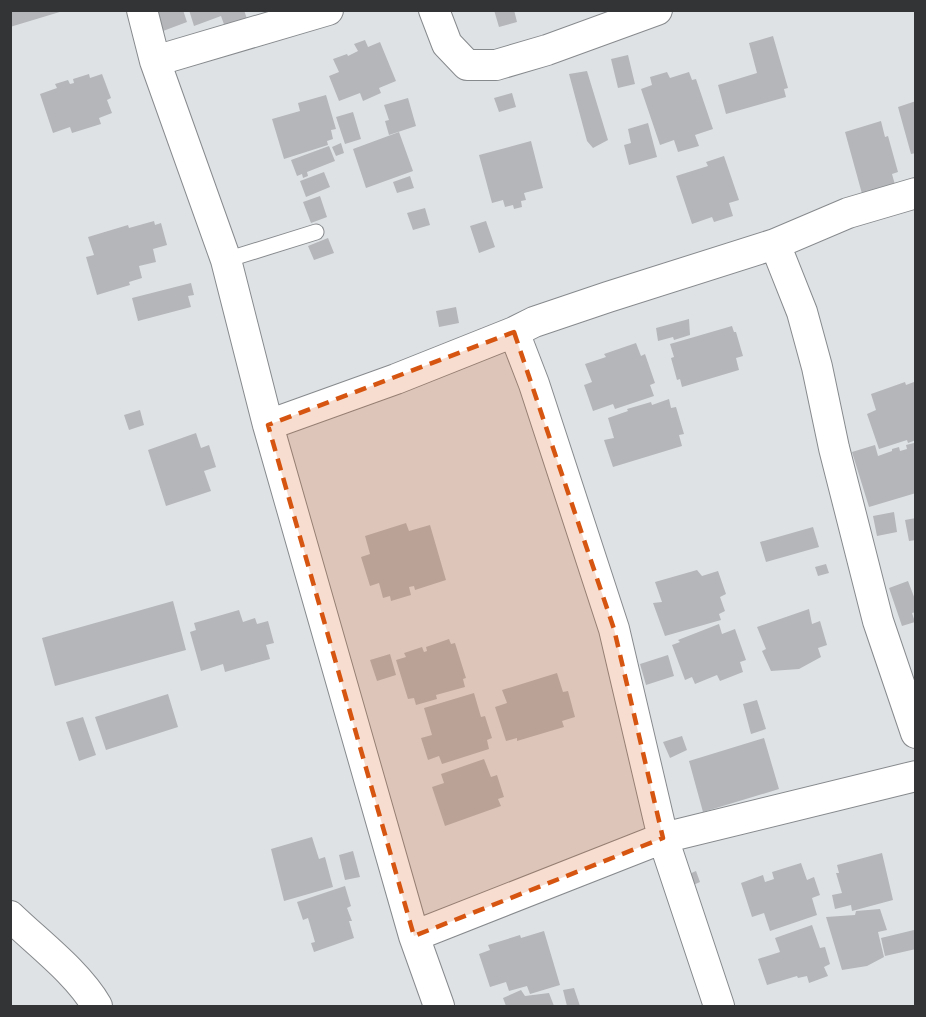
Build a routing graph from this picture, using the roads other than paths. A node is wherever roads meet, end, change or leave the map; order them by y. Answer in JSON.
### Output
{"nodes":[{"id":1,"x":142,"y":10,"type":"edge"},
{"id":2,"x":328,"y":10,"type":"edge"},
{"id":3,"x":434,"y":10,"type":"edge"},
{"id":4,"x":657,"y":10,"type":"edge"},
{"id":5,"x":155,"y":61,"type":"junction"},
{"id":6,"x":915,"y":193,"type":"edge"},
{"id":7,"x":316,"y":232,"type":"dead end"},
{"id":8,"x":775,"y":244,"type":"junction"},
{"id":9,"x":226,"y":260,"type":"junction"},
{"id":10,"x":514,"y":332,"type":"junction"},
{"id":11,"x":268,"y":425,"type":"junction"},
{"id":12,"x":915,"y":733,"type":"edge"},
{"id":13,"x":915,"y":776,"type":"edge"},
{"id":14,"x":663,"y":838,"type":"junction"},
{"id":15,"x":10,"y":916,"type":"edge"},
{"id":16,"x":414,"y":936,"type":"junction"},
{"id":17,"x":97,"y":1006,"type":"edge"},
{"id":18,"x":439,"y":1006,"type":"edge"},
{"id":19,"x":719,"y":1006,"type":"edge"}],
"edges":[{"from":1,"to":5,"type":"street"},
{"from":2,"to":5,"type":"street"},
{"from":3,"to":4,"type":"street"},
{"from":5,"to":9,"type":"street"},
{"from":6,"to":8,"type":"street"},
{"from":7,"to":9,"type":"lane"},
{"from":8,"to":10,"type":"street"},
{"from":8,"to":12,"type":"street"},
{"from":9,"to":11,"type":"street"},
{"from":10,"to":11,"type":"street"},
{"from":10,"to":14,"type":"street"},
{"from":11,"to":16,"type":"street"},
{"from":13,"to":14,"type":"street"},
{"from":14,"to":16,"type":"street"},
{"from":14,"to":19,"type":"street"},
{"from":15,"to":17,"type":"street"},
{"from":16,"to":18,"type":"street"}]}
